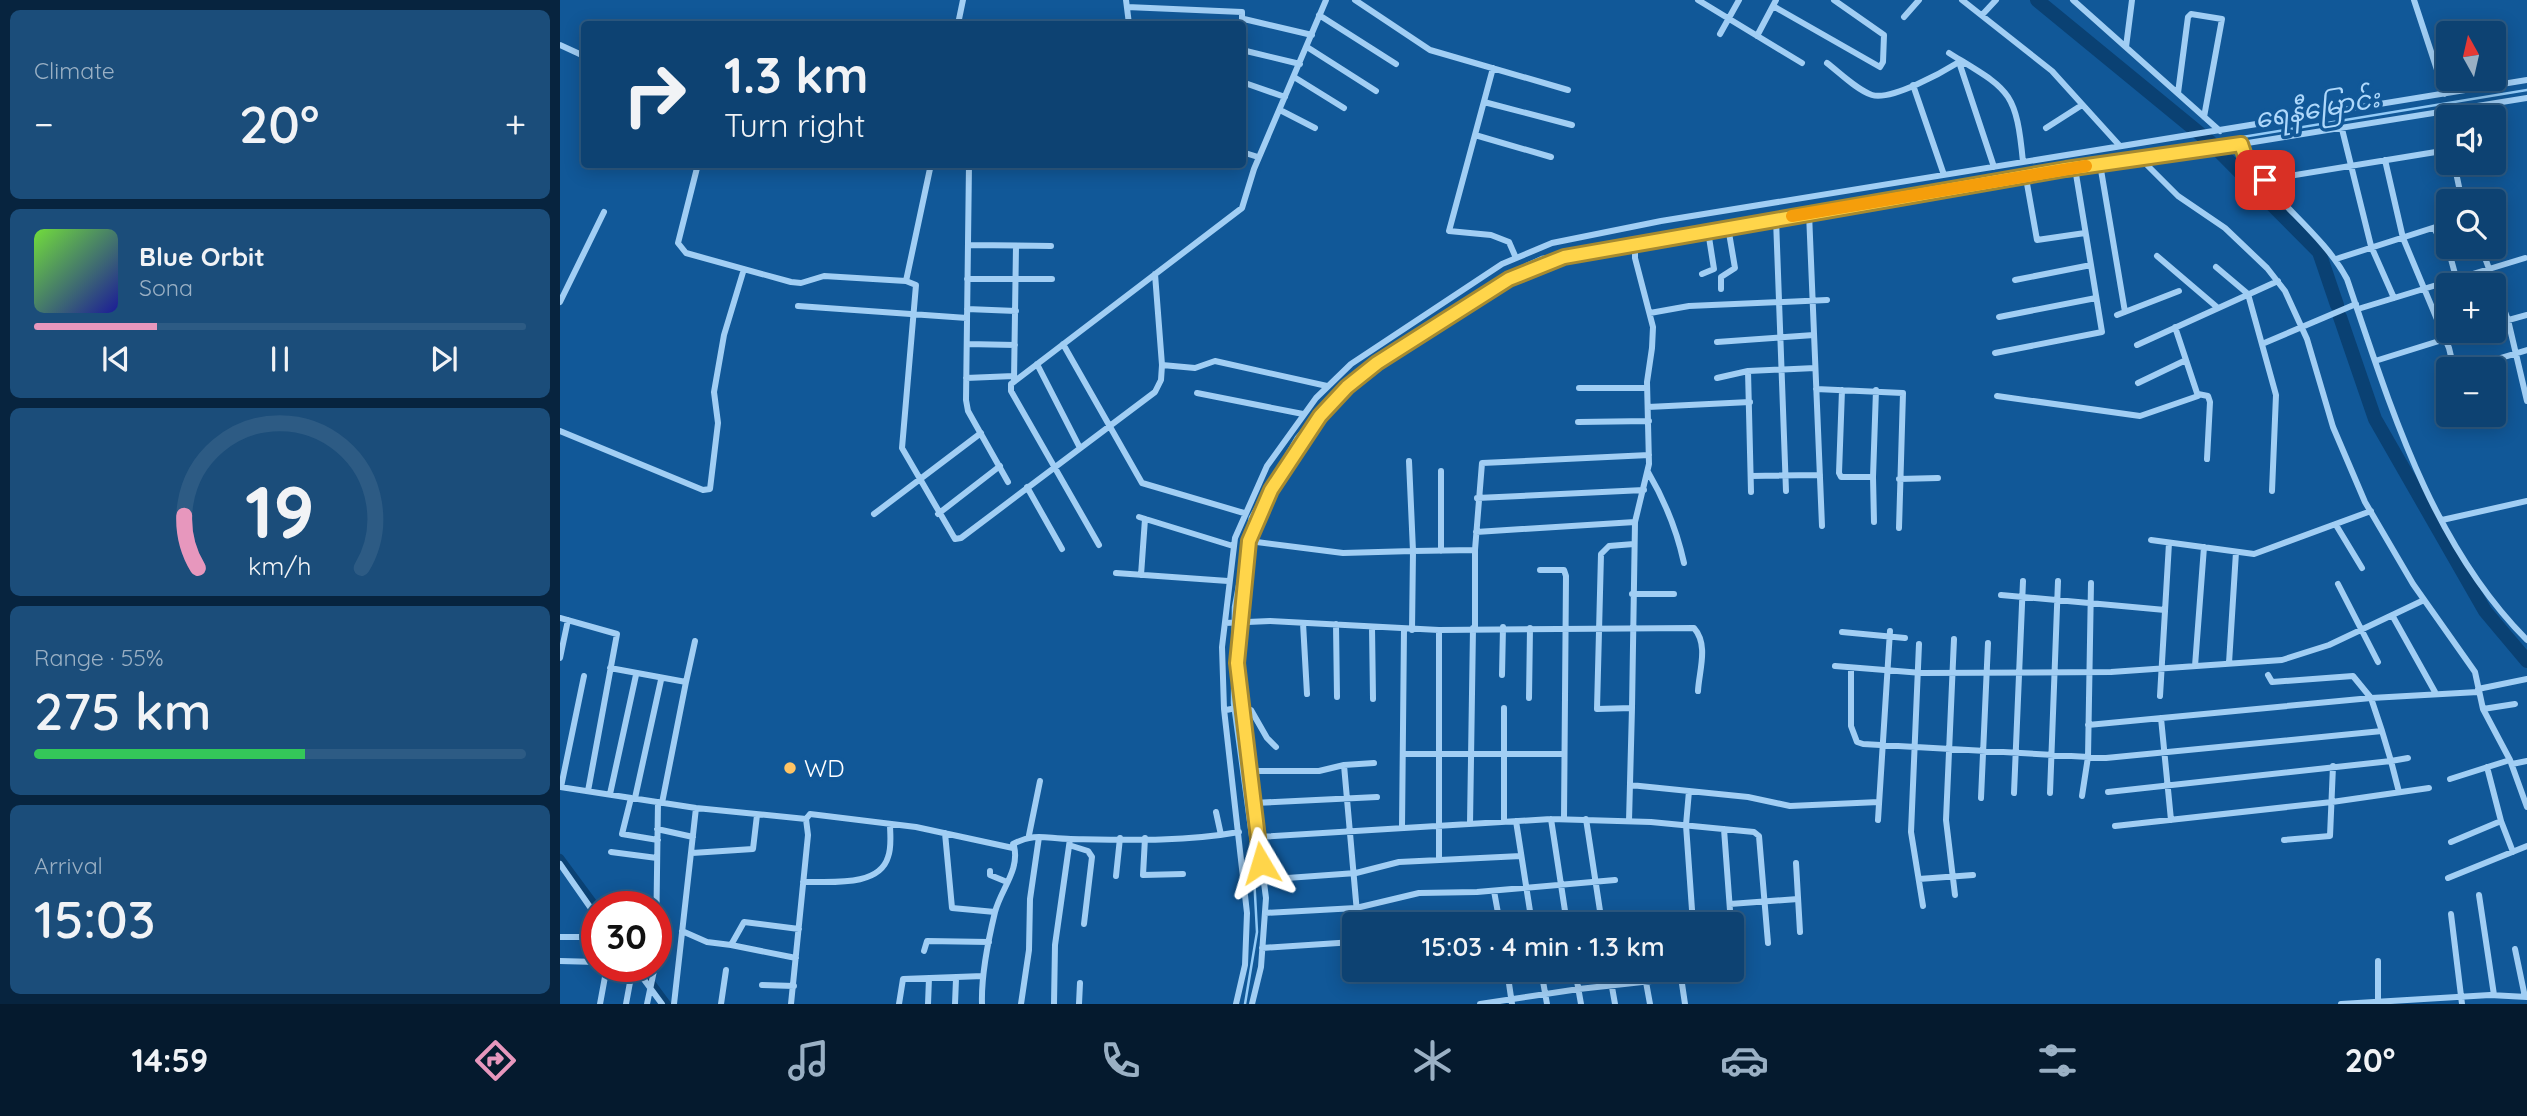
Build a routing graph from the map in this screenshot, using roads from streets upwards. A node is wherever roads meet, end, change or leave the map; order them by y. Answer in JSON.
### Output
{"nodes":[{"id":1,"x":963,"y":0,"type":"edge"},
{"id":2,"x":1326,"y":0,"type":"edge"},
{"id":3,"x":1355,"y":0,"type":"edge"},
{"id":4,"x":1698,"y":0,"type":"edge"},
{"id":5,"x":1739,"y":0,"type":"edge"},
{"id":6,"x":1834,"y":0,"type":"edge"},
{"id":7,"x":1919,"y":0,"type":"edge"},
{"id":8,"x":1962,"y":0,"type":"edge"},
{"id":9,"x":1996,"y":0,"type":"edge"},
{"id":10,"x":2073,"y":0,"type":"edge"},
{"id":11,"x":2132,"y":0,"type":"edge"},
{"id":12,"x":2414,"y":0,"type":"edge"},
{"id":13,"x":1126,"y":3,"type":"edge"},
{"id":14,"x":1774,"y":3,"type":"edge"},
{"id":15,"x":1319,"y":15,"type":"junction"},
{"id":16,"x":1982,"y":15,"type":"junction"},
{"id":17,"x":1904,"y":17,"type":"dead end"},
{"id":18,"x":1728,"y":18,"type":"junction"},
{"id":19,"x":1244,"y":19,"type":"joint"},
{"id":20,"x":959,"y":21,"type":"edge"},
{"id":21,"x":1129,"y":21,"type":"edge"},
{"id":22,"x":1720,"y":34,"type":"dead end"},
{"id":23,"x":1312,"y":35,"type":"junction"},
{"id":24,"x":1757,"y":36,"type":"junction"},
{"id":25,"x":560,"y":45,"type":"edge"},
{"id":26,"x":1307,"y":47,"type":"junction"},
{"id":27,"x":2126,"y":47,"type":"junction"},
{"id":28,"x":1246,"y":51,"type":"edge"},
{"id":29,"x":1949,"y":53,"type":"dead end"},
{"id":30,"x":581,"y":55,"type":"edge"},
{"id":31,"x":1801,"y":63,"type":"dead end"},
{"id":32,"x":1827,"y":63,"type":"dead end"},
{"id":33,"x":1963,"y":63,"type":"junction"},
{"id":34,"x":1300,"y":64,"type":"junction"},
{"id":35,"x":1396,"y":64,"type":"dead end"},
{"id":36,"x":1493,"y":68,"type":"junction"},
{"id":37,"x":1294,"y":77,"type":"junction"},
{"id":38,"x":2527,"y":80,"type":"edge"},
{"id":39,"x":1246,"y":83,"type":"edge"},
{"id":40,"x":1913,"y":85,"type":"junction"},
{"id":41,"x":1569,"y":90,"type":"dead end"},
{"id":42,"x":1376,"y":91,"type":"dead end"},
{"id":43,"x":2178,"y":93,"type":"junction"},
{"id":44,"x":2445,"y":94,"type":"junction"},
{"id":45,"x":1286,"y":97,"type":"junction"},
{"id":46,"x":2527,"y":98,"type":"edge"},
{"id":47,"x":1484,"y":102,"type":"junction"},
{"id":48,"x":2082,"y":105,"type":"junction"},
{"id":49,"x":2491,"y":105,"type":"edge"},
{"id":50,"x":1344,"y":108,"type":"dead end"},
{"id":51,"x":1280,"y":110,"type":"junction"},
{"id":52,"x":2436,"y":114,"type":"edge"},
{"id":53,"x":2204,"y":117,"type":"junction"},
{"id":54,"x":1572,"y":125,"type":"dead end"},
{"id":55,"x":1315,"y":128,"type":"dead end"},
{"id":56,"x":2046,"y":128,"type":"dead end"},
{"id":57,"x":2342,"y":129,"type":"junction"},
{"id":58,"x":2220,"y":131,"type":"junction"},
{"id":59,"x":1475,"y":135,"type":"junction"},
{"id":60,"x":2241,"y":144,"type":"junction"},
{"id":61,"x":2119,"y":145,"type":"junction"},
{"id":62,"x":2127,"y":145,"type":"junction"},
{"id":63,"x":2436,"y":152,"type":"edge"},
{"id":64,"x":1246,"y":154,"type":"edge"},
{"id":65,"x":1551,"y":157,"type":"dead end"},
{"id":66,"x":1258,"y":158,"type":"junction"},
{"id":67,"x":2129,"y":160,"type":"junction"},
{"id":68,"x":2142,"y":160,"type":"junction"},
{"id":69,"x":2385,"y":160,"type":"junction"},
{"id":70,"x":2023,"y":162,"type":"junction"},
{"id":71,"x":2100,"y":164,"type":"junction"},
{"id":72,"x":2352,"y":166,"type":"junction"},
{"id":73,"x":1994,"y":167,"type":"junction"},
{"id":74,"x":697,"y":168,"type":"edge"},
{"id":75,"x":930,"y":168,"type":"edge"},
{"id":76,"x":969,"y":168,"type":"edge"},
{"id":77,"x":2075,"y":168,"type":"junction"},
{"id":78,"x":1944,"y":175,"type":"junction"},
{"id":79,"x":2025,"y":178,"type":"junction"},
{"id":80,"x":2265,"y":180,"type":"junction"},
{"id":81,"x":604,"y":212,"type":"dead end"},
{"id":82,"x":1809,"y":213,"type":"junction"},
{"id":83,"x":1776,"y":219,"type":"junction"},
{"id":84,"x":1728,"y":227,"type":"junction"},
{"id":85,"x":2434,"y":228,"type":"joint"},
{"id":86,"x":1708,"y":230,"type":"junction"},
{"id":87,"x":2085,"y":233,"type":"junction"},
{"id":88,"x":2403,"y":238,"type":"junction"},
{"id":89,"x":1635,"y":244,"type":"junction"},
{"id":90,"x":968,"y":245,"type":"junction"},
{"id":91,"x":1016,"y":246,"type":"junction"},
{"id":92,"x":1051,"y":246,"type":"dead end"},
{"id":93,"x":2371,"y":246,"type":"junction"},
{"id":94,"x":2157,"y":256,"type":"dead end"},
{"id":95,"x":1516,"y":258,"type":"junction"},
{"id":96,"x":2525,"y":258,"type":"dead end"},
{"id":97,"x":2336,"y":259,"type":"junction"},
{"id":98,"x":2486,"y":259,"type":"edge"},
{"id":99,"x":2091,"y":265,"type":"junction"},
{"id":100,"x":2216,"y":267,"type":"dead end"},
{"id":101,"x":2490,"y":268,"type":"junction"},
{"id":102,"x":744,"y":269,"type":"junction"},
{"id":103,"x":2455,"y":273,"type":"edge"},
{"id":104,"x":2478,"y":273,"type":"edge"},
{"id":105,"x":1155,"y":274,"type":"junction"},
{"id":106,"x":1702,"y":274,"type":"dead end"},
{"id":107,"x":967,"y":279,"type":"junction"},
{"id":108,"x":1016,"y":279,"type":"junction"},
{"id":109,"x":1052,"y":279,"type":"dead end"},
{"id":110,"x":2015,"y":279,"type":"dead end"},
{"id":111,"x":906,"y":281,"type":"junction"},
{"id":112,"x":2278,"y":281,"type":"junction"},
{"id":113,"x":2436,"y":286,"type":"edge"},
{"id":114,"x":2425,"y":288,"type":"junction"},
{"id":115,"x":1721,"y":289,"type":"dead end"},
{"id":116,"x":2179,"y":291,"type":"dead end"},
{"id":117,"x":2248,"y":294,"type":"junction"},
{"id":118,"x":2096,"y":298,"type":"junction"},
{"id":119,"x":2394,"y":298,"type":"junction"},
{"id":120,"x":1828,"y":300,"type":"dead end"},
{"id":121,"x":1813,"y":301,"type":"junction"},
{"id":122,"x":560,"y":302,"type":"edge"},
{"id":123,"x":1778,"y":303,"type":"junction"},
{"id":124,"x":798,"y":306,"type":"dead end"},
{"id":125,"x":2355,"y":307,"type":"junction"},
{"id":126,"x":2218,"y":308,"type":"junction"},
{"id":127,"x":967,"y":309,"type":"junction"},
{"id":128,"x":1016,"y":311,"type":"junction"},
{"id":129,"x":2125,"y":312,"type":"junction"},
{"id":130,"x":1650,"y":313,"type":"junction"},
{"id":131,"x":2117,"y":315,"type":"dead end"},
{"id":132,"x":2527,"y":315,"type":"edge"},
{"id":133,"x":913,"y":317,"type":"junction"},
{"id":134,"x":1999,"y":317,"type":"dead end"},
{"id":135,"x":967,"y":318,"type":"junction"},
{"id":136,"x":2508,"y":320,"type":"junction"},
{"id":137,"x":2436,"y":321,"type":"edge"},
{"id":138,"x":2175,"y":327,"type":"junction"},
{"id":139,"x":2302,"y":328,"type":"junction"},
{"id":140,"x":1814,"y":335,"type":"junction"},
{"id":141,"x":1779,"y":337,"type":"junction"},
{"id":142,"x":2436,"y":341,"type":"edge"},
{"id":143,"x":1717,"y":342,"type":"dead end"},
{"id":144,"x":967,"y":344,"type":"junction"},
{"id":145,"x":1063,"y":344,"type":"junction"},
{"id":146,"x":2262,"y":344,"type":"junction"},
{"id":147,"x":1015,"y":345,"type":"junction"},
{"id":148,"x":2137,"y":345,"type":"dead end"},
{"id":149,"x":1375,"y":348,"type":"junction"},
{"id":150,"x":2527,"y":350,"type":"edge"},
{"id":151,"x":1995,"y":353,"type":"dead end"},
{"id":152,"x":2516,"y":353,"type":"junction"},
{"id":153,"x":1385,"y":357,"type":"junction"},
{"id":154,"x":2503,"y":357,"type":"edge"},
{"id":155,"x":2186,"y":360,"type":"junction"},
{"id":156,"x":2375,"y":361,"type":"junction"},
{"id":157,"x":1037,"y":364,"type":"junction"},
{"id":158,"x":1162,"y":365,"type":"junction"},
{"id":159,"x":1815,"y":368,"type":"junction"},
{"id":160,"x":1748,"y":371,"type":"junction"},
{"id":161,"x":1781,"y":371,"type":"junction"},
{"id":162,"x":966,"y":378,"type":"junction"},
{"id":163,"x":1014,"y":378,"type":"junction"},
{"id":164,"x":1717,"y":378,"type":"dead end"},
{"id":165,"x":2138,"y":383,"type":"dead end"},
{"id":166,"x":1327,"y":386,"type":"junction"},
{"id":167,"x":1579,"y":388,"type":"dead end"},
{"id":168,"x":1647,"y":388,"type":"junction"},
{"id":169,"x":1816,"y":389,"type":"junction"},
{"id":170,"x":1842,"y":390,"type":"junction"},
{"id":171,"x":1877,"y":390,"type":"junction"},
{"id":172,"x":1197,"y":393,"type":"dead end"},
{"id":173,"x":2199,"y":394,"type":"junction"},
{"id":174,"x":1997,"y":396,"type":"dead end"},
{"id":175,"x":2527,"y":401,"type":"edge"},
{"id":176,"x":1750,"y":402,"type":"junction"},
{"id":177,"x":1648,"y":407,"type":"junction"},
{"id":178,"x":1303,"y":414,"type":"junction"},
{"id":179,"x":1649,"y":421,"type":"junction"},
{"id":180,"x":1578,"y":422,"type":"dead end"},
{"id":181,"x":1110,"y":426,"type":"junction"},
{"id":182,"x":560,"y":431,"type":"edge"},
{"id":183,"x":981,"y":433,"type":"junction"},
{"id":184,"x":1080,"y":448,"type":"junction"},
{"id":185,"x":1649,"y":455,"type":"junction"},
{"id":186,"x":2207,"y":459,"type":"dead end"},
{"id":187,"x":1409,"y":461,"type":"dead end"},
{"id":188,"x":1000,"y":466,"type":"junction"},
{"id":189,"x":1055,"y":468,"type":"junction"},
{"id":190,"x":1441,"y":471,"type":"dead end"},
{"id":191,"x":1648,"y":471,"type":"junction"},
{"id":192,"x":1785,"y":475,"type":"junction"},
{"id":193,"x":1820,"y":475,"type":"junction"},
{"id":194,"x":1751,"y":476,"type":"junction"},
{"id":195,"x":1873,"y":477,"type":"junction"},
{"id":196,"x":1938,"y":478,"type":"dead end"},
{"id":197,"x":1899,"y":479,"type":"junction"},
{"id":198,"x":918,"y":480,"type":"junction"},
{"id":199,"x":1008,"y":482,"type":"dead end"},
{"id":200,"x":1027,"y":487,"type":"junction"},
{"id":201,"x":1644,"y":489,"type":"junction"},
{"id":202,"x":1786,"y":491,"type":"dead end"},
{"id":203,"x":2272,"y":491,"type":"dead end"},
{"id":204,"x":1751,"y":492,"type":"dead end"},
{"id":205,"x":1477,"y":498,"type":"junction"},
{"id":206,"x":2527,"y":502,"type":"edge"},
{"id":207,"x":2371,"y":511,"type":"junction"},
{"id":208,"x":938,"y":513,"type":"junction"},
{"id":209,"x":1244,"y":513,"type":"junction"},
{"id":210,"x":874,"y":514,"type":"dead end"},
{"id":211,"x":2442,"y":520,"type":"junction"},
{"id":212,"x":1635,"y":522,"type":"junction"},
{"id":213,"x":1874,"y":522,"type":"dead end"},
{"id":214,"x":2336,"y":525,"type":"junction"},
{"id":215,"x":1822,"y":526,"type":"dead end"},
{"id":216,"x":1899,"y":528,"type":"dead end"},
{"id":217,"x":1476,"y":532,"type":"junction"},
{"id":218,"x":2151,"y":540,"type":"dead end"},
{"id":219,"x":1249,"y":541,"type":"junction"},
{"id":220,"x":2169,"y":542,"type":"junction"},
{"id":221,"x":1634,"y":544,"type":"junction"},
{"id":222,"x":1099,"y":545,"type":"dead end"},
{"id":223,"x":1233,"y":546,"type":"junction"},
{"id":224,"x":2204,"y":547,"type":"junction"},
{"id":225,"x":1062,"y":549,"type":"dead end"},
{"id":226,"x":1475,"y":550,"type":"junction"},
{"id":227,"x":1413,"y":551,"type":"junction"},
{"id":228,"x":1441,"y":551,"type":"junction"},
{"id":229,"x":2236,"y":551,"type":"junction"},
{"id":230,"x":1684,"y":563,"type":"dead end"},
{"id":231,"x":2362,"y":568,"type":"dead end"},
{"id":232,"x":1540,"y":570,"type":"dead end"},
{"id":233,"x":1116,"y":573,"type":"dead end"},
{"id":234,"x":1140,"y":575,"type":"junction"},
{"id":235,"x":2023,"y":580,"type":"dead end"},
{"id":236,"x":1228,"y":581,"type":"junction"},
{"id":237,"x":2058,"y":581,"type":"dead end"},
{"id":238,"x":2091,"y":583,"type":"dead end"},
{"id":239,"x":2338,"y":584,"type":"dead end"},
{"id":240,"x":1632,"y":594,"type":"junction"},
{"id":241,"x":1675,"y":594,"type":"dead end"},
{"id":242,"x":2001,"y":595,"type":"dead end"},
{"id":243,"x":2023,"y":597,"type":"junction"},
{"id":244,"x":2057,"y":600,"type":"junction"},
{"id":245,"x":2424,"y":600,"type":"junction"},
{"id":246,"x":2091,"y":603,"type":"junction"},
{"id":247,"x":2165,"y":610,"type":"junction"},
{"id":248,"x":2392,"y":615,"type":"junction"},
{"id":249,"x":564,"y":619,"type":"edge"},
{"id":250,"x":1239,"y":622,"type":"junction"},
{"id":251,"x":1226,"y":623,"type":"junction"},
{"id":252,"x":1303,"y":623,"type":"junction"},
{"id":253,"x":1336,"y":624,"type":"junction"},
{"id":254,"x":1372,"y":627,"type":"junction"},
{"id":255,"x":1503,"y":627,"type":"junction"},
{"id":256,"x":1565,"y":627,"type":"junction"},
{"id":257,"x":1598,"y":627,"type":"junction"},
{"id":258,"x":1631,"y":627,"type":"junction"},
{"id":259,"x":1474,"y":628,"type":"junction"},
{"id":260,"x":1530,"y":628,"type":"junction"},
{"id":261,"x":1404,"y":629,"type":"junction"},
{"id":262,"x":1412,"y":629,"type":"junction"},
{"id":263,"x":1439,"y":630,"type":"junction"},
{"id":264,"x":2360,"y":630,"type":"junction"},
{"id":265,"x":1842,"y":632,"type":"dead end"},
{"id":266,"x":1890,"y":634,"type":"junction"},
{"id":267,"x":1905,"y":638,"type":"dead end"},
{"id":268,"x":1954,"y":639,"type":"dead end"},
{"id":269,"x":695,"y":640,"type":"dead end"},
{"id":270,"x":2527,"y":640,"type":"edge"},
{"id":271,"x":1988,"y":643,"type":"dead end"},
{"id":272,"x":1919,"y":645,"type":"dead end"},
{"id":273,"x":560,"y":658,"type":"edge"},
{"id":274,"x":2378,"y":662,"type":"dead end"},
{"id":275,"x":2229,"y":663,"type":"junction"},
{"id":276,"x":1835,"y":666,"type":"dead end"},
{"id":277,"x":2195,"y":666,"type":"junction"},
{"id":278,"x":610,"y":668,"type":"junction"},
{"id":279,"x":1851,"y":668,"type":"junction"},
{"id":280,"x":2161,"y":668,"type":"junction"},
{"id":281,"x":1888,"y":671,"type":"junction"},
{"id":282,"x":2056,"y":671,"type":"junction"},
{"id":283,"x":2022,"y":672,"type":"junction"},
{"id":284,"x":2090,"y":672,"type":"junction"},
{"id":285,"x":1919,"y":673,"type":"junction"},
{"id":286,"x":1953,"y":673,"type":"junction"},
{"id":287,"x":1987,"y":673,"type":"junction"},
{"id":288,"x":636,"y":675,"type":"junction"},
{"id":289,"x":1502,"y":675,"type":"dead end"},
{"id":290,"x":2268,"y":675,"type":"dead end"},
{"id":291,"x":584,"y":676,"type":"dead end"},
{"id":292,"x":2527,"y":679,"type":"edge"},
{"id":293,"x":662,"y":680,"type":"junction"},
{"id":294,"x":685,"y":682,"type":"junction"},
{"id":295,"x":2478,"y":690,"type":"junction"},
{"id":296,"x":1698,"y":691,"type":"dead end"},
{"id":297,"x":2435,"y":692,"type":"junction"},
{"id":298,"x":1307,"y":694,"type":"dead end"},
{"id":299,"x":2160,"y":696,"type":"dead end"},
{"id":300,"x":1337,"y":697,"type":"dead end"},
{"id":301,"x":1529,"y":698,"type":"dead end"},
{"id":302,"x":2371,"y":698,"type":"junction"},
{"id":303,"x":1373,"y":699,"type":"dead end"},
{"id":304,"x":2515,"y":704,"type":"dead end"},
{"id":305,"x":1241,"y":707,"type":"junction"},
{"id":306,"x":1504,"y":708,"type":"dead end"},
{"id":307,"x":1632,"y":708,"type":"junction"},
{"id":308,"x":1226,"y":709,"type":"dead end"},
{"id":309,"x":2483,"y":709,"type":"junction"},
{"id":310,"x":2161,"y":718,"type":"junction"},
{"id":311,"x":2088,"y":725,"type":"junction"},
{"id":312,"x":2382,"y":731,"type":"junction"},
{"id":313,"x":1883,"y":745,"type":"junction"},
{"id":314,"x":1276,"y":747,"type":"dead end"},
{"id":315,"x":1916,"y":747,"type":"junction"},
{"id":316,"x":1950,"y":748,"type":"junction"},
{"id":317,"x":1984,"y":751,"type":"junction"},
{"id":318,"x":1471,"y":752,"type":"junction"},
{"id":319,"x":2017,"y":752,"type":"junction"},
{"id":320,"x":2163,"y":752,"type":"junction"},
{"id":321,"x":1439,"y":753,"type":"junction"},
{"id":322,"x":1403,"y":754,"type":"junction"},
{"id":323,"x":1564,"y":754,"type":"junction"},
{"id":324,"x":1504,"y":755,"type":"junction"},
{"id":325,"x":2052,"y":755,"type":"junction"},
{"id":326,"x":2088,"y":757,"type":"junction"},
{"id":327,"x":2408,"y":758,"type":"dead end"},
{"id":328,"x":2391,"y":761,"type":"junction"},
{"id":329,"x":2527,"y":761,"type":"edge"},
{"id":330,"x":2511,"y":762,"type":"junction"},
{"id":331,"x":1374,"y":763,"type":"dead end"},
{"id":332,"x":1344,"y":765,"type":"junction"},
{"id":333,"x":2333,"y":766,"type":"junction"},
{"id":334,"x":2487,"y":767,"type":"junction"},
{"id":335,"x":1250,"y":771,"type":"junction"},
{"id":336,"x":2450,"y":779,"type":"dead end"},
{"id":337,"x":1040,"y":781,"type":"dead end"},
{"id":338,"x":1630,"y":785,"type":"junction"},
{"id":339,"x":2167,"y":785,"type":"junction"},
{"id":340,"x":560,"y":787,"type":"edge"},
{"id":341,"x":2428,"y":788,"type":"dead end"},
{"id":342,"x":588,"y":791,"type":"junction"},
{"id":343,"x":1689,"y":791,"type":"junction"},
{"id":344,"x":2108,"y":792,"type":"dead end"},
{"id":345,"x":2399,"y":792,"type":"junction"},
{"id":346,"x":2014,"y":793,"type":"dead end"},
{"id":347,"x":2050,"y":793,"type":"dead end"},
{"id":348,"x":610,"y":794,"type":"junction"},
{"id":349,"x":2082,"y":796,"type":"dead end"},
{"id":350,"x":1377,"y":797,"type":"dead end"},
{"id":351,"x":633,"y":798,"type":"junction"},
{"id":352,"x":1348,"y":798,"type":"junction"},
{"id":353,"x":1981,"y":798,"type":"dead end"},
{"id":354,"x":1879,"y":802,"type":"junction"},
{"id":355,"x":2332,"y":802,"type":"junction"},
{"id":356,"x":2526,"y":802,"type":"edge"},
{"id":357,"x":660,"y":803,"type":"junction"},
{"id":358,"x":1254,"y":803,"type":"junction"},
{"id":359,"x":696,"y":808,"type":"junction"},
{"id":360,"x":1216,"y":812,"type":"dead end"},
{"id":361,"x":757,"y":815,"type":"junction"},
{"id":362,"x":807,"y":817,"type":"junction"},
{"id":363,"x":1551,"y":819,"type":"junction"},
{"id":364,"x":1564,"y":819,"type":"junction"},
{"id":365,"x":1586,"y":819,"type":"junction"},
{"id":366,"x":1878,"y":820,"type":"dead end"},
{"id":367,"x":2171,"y":820,"type":"junction"},
{"id":368,"x":1516,"y":821,"type":"junction"},
{"id":369,"x":1629,"y":821,"type":"junction"},
{"id":370,"x":2501,"y":821,"type":"junction"},
{"id":371,"x":1504,"y":822,"type":"junction"},
{"id":372,"x":1470,"y":824,"type":"junction"},
{"id":373,"x":890,"y":825,"type":"junction"},
{"id":374,"x":1686,"y":825,"type":"junction"},
{"id":375,"x":1439,"y":826,"type":"junction"},
{"id":376,"x":2115,"y":826,"type":"dead end"},
{"id":377,"x":1402,"y":828,"type":"junction"},
{"id":378,"x":657,"y":829,"type":"junction"},
{"id":379,"x":1724,"y":829,"type":"junction"},
{"id":380,"x":1352,"y":831,"type":"junction"},
{"id":381,"x":1029,"y":835,"type":"junction"},
{"id":382,"x":1221,"y":835,"type":"junction"},
{"id":383,"x":1240,"y":836,"type":"junction"},
{"id":384,"x":693,"y":837,"type":"junction"},
{"id":385,"x":945,"y":837,"type":"junction"},
{"id":386,"x":1258,"y":837,"type":"junction"},
{"id":387,"x":1039,"y":838,"type":"junction"},
{"id":388,"x":658,"y":839,"type":"junction"},
{"id":389,"x":1120,"y":840,"type":"junction"},
{"id":390,"x":2284,"y":840,"type":"dead end"},
{"id":391,"x":1145,"y":841,"type":"junction"},
{"id":392,"x":2451,"y":842,"type":"dead end"},
{"id":393,"x":1071,"y":843,"type":"junction"},
{"id":394,"x":2527,"y":846,"type":"edge"},
{"id":395,"x":1259,"y":848,"type":"junction"},
{"id":396,"x":1015,"y":850,"type":"junction"},
{"id":397,"x":1242,"y":850,"type":"junction"},
{"id":398,"x":611,"y":852,"type":"dead end"},
{"id":399,"x":2513,"y":852,"type":"junction"},
{"id":400,"x":692,"y":853,"type":"junction"},
{"id":401,"x":1521,"y":856,"type":"junction"},
{"id":402,"x":657,"y":858,"type":"junction"},
{"id":403,"x":1439,"y":859,"type":"junction"},
{"id":404,"x":1796,"y":863,"type":"dead end"},
{"id":405,"x":560,"y":864,"type":"edge"},
{"id":406,"x":989,"y":871,"type":"dead end"},
{"id":407,"x":1356,"y":873,"type":"junction"},
{"id":408,"x":1183,"y":874,"type":"dead end"},
{"id":409,"x":1973,"y":875,"type":"dead end"},
{"id":410,"x":1116,"y":876,"type":"dead end"},
{"id":411,"x":1952,"y":877,"type":"junction"},
{"id":412,"x":1261,"y":878,"type":"junction"},
{"id":413,"x":2448,"y":878,"type":"dead end"},
{"id":414,"x":1919,"y":879,"type":"junction"},
{"id":415,"x":1247,"y":880,"type":"junction"},
{"id":416,"x":1615,"y":880,"type":"dead end"},
{"id":417,"x":1594,"y":881,"type":"junction"},
{"id":418,"x":803,"y":882,"type":"junction"},
{"id":419,"x":1007,"y":882,"type":"junction"},
{"id":420,"x":1560,"y":883,"type":"junction"},
{"id":421,"x":1526,"y":888,"type":"junction"},
{"id":422,"x":657,"y":891,"type":"edge"},
{"id":423,"x":1494,"y":891,"type":"junction"},
{"id":424,"x":581,"y":894,"type":"edge"},
{"id":425,"x":1955,"y":895,"type":"dead end"},
{"id":426,"x":2479,"y":895,"type":"dead end"},
{"id":427,"x":1798,"y":899,"type":"junction"},
{"id":428,"x":1765,"y":902,"type":"junction"},
{"id":429,"x":1730,"y":904,"type":"junction"},
{"id":430,"x":1923,"y":906,"type":"dead end"},
{"id":431,"x":1356,"y":908,"type":"junction"},
{"id":432,"x":995,"y":912,"type":"junction"},
{"id":433,"x":1356,"y":912,"type":"edge"},
{"id":434,"x":1498,"y":912,"type":"edge"},
{"id":435,"x":1530,"y":912,"type":"edge"},
{"id":436,"x":1565,"y":912,"type":"edge"},
{"id":437,"x":1600,"y":912,"type":"edge"},
{"id":438,"x":1692,"y":912,"type":"edge"},
{"id":439,"x":1730,"y":912,"type":"edge"},
{"id":440,"x":1265,"y":913,"type":"junction"},
{"id":441,"x":2451,"y":914,"type":"dead end"},
{"id":442,"x":1084,"y":924,"type":"dead end"},
{"id":443,"x":799,"y":929,"type":"junction"},
{"id":444,"x":682,"y":931,"type":"junction"},
{"id":445,"x":1800,"y":932,"type":"dead end"},
{"id":446,"x":560,"y":937,"type":"edge"},
{"id":447,"x":581,"y":937,"type":"edge"},
{"id":448,"x":989,"y":942,"type":"junction"},
{"id":449,"x":1342,"y":943,"type":"edge"},
{"id":450,"x":1768,"y":943,"type":"dead end"},
{"id":451,"x":732,"y":945,"type":"junction"},
{"id":452,"x":1262,"y":948,"type":"junction"},
{"id":453,"x":2515,"y":949,"type":"dead end"},
{"id":454,"x":925,"y":951,"type":"dead end"},
{"id":455,"x":796,"y":958,"type":"junction"},
{"id":456,"x":560,"y":961,"type":"edge"},
{"id":457,"x":2378,"y":961,"type":"dead end"},
{"id":458,"x":581,"y":962,"type":"edge"},
{"id":459,"x":726,"y":970,"type":"dead end"},
{"id":460,"x":984,"y":976,"type":"junction"},
{"id":461,"x":929,"y":978,"type":"junction"},
{"id":462,"x":956,"y":979,"type":"junction"},
{"id":463,"x":604,"y":982,"type":"edge"},
{"id":464,"x":631,"y":982,"type":"edge"},
{"id":465,"x":646,"y":982,"type":"edge"},
{"id":466,"x":651,"y":982,"type":"edge"},
{"id":467,"x":1509,"y":982,"type":"edge"},
{"id":468,"x":1543,"y":982,"type":"edge"},
{"id":469,"x":1578,"y":982,"type":"edge"},
{"id":470,"x":1611,"y":982,"type":"edge"},
{"id":471,"x":1646,"y":982,"type":"joint"},
{"id":472,"x":1682,"y":982,"type":"edge"},
{"id":473,"x":1080,"y":983,"type":"dead end"},
{"id":474,"x":762,"y":985,"type":"dead end"},
{"id":475,"x":1612,"y":985,"type":"junction"},
{"id":476,"x":794,"y":986,"type":"junction"},
{"id":477,"x":650,"y":987,"type":"junction"},
{"id":478,"x":1579,"y":989,"type":"junction"},
{"id":479,"x":1545,"y":994,"type":"junction"},
{"id":480,"x":2492,"y":995,"type":"junction"},
{"id":481,"x":2526,"y":997,"type":"edge"},
{"id":482,"x":2461,"y":1000,"type":"edge"},
{"id":483,"x":1237,"y":1001,"type":"edge"},
{"id":484,"x":2428,"y":1001,"type":"edge"},
{"id":485,"x":1512,"y":1002,"type":"edge"},
{"id":486,"x":2378,"y":1003,"type":"edge"},
{"id":487,"x":600,"y":1004,"type":"edge"},
{"id":488,"x":626,"y":1004,"type":"edge"},
{"id":489,"x":647,"y":1004,"type":"edge"},
{"id":490,"x":662,"y":1004,"type":"edge"},
{"id":491,"x":674,"y":1004,"type":"edge"},
{"id":492,"x":721,"y":1004,"type":"edge"},
{"id":493,"x":791,"y":1004,"type":"edge"},
{"id":494,"x":900,"y":1004,"type":"edge"},
{"id":495,"x":928,"y":1004,"type":"edge"},
{"id":496,"x":955,"y":1004,"type":"edge"},
{"id":497,"x":982,"y":1004,"type":"edge"},
{"id":498,"x":1021,"y":1004,"type":"edge"},
{"id":499,"x":1054,"y":1004,"type":"edge"},
{"id":500,"x":1079,"y":1004,"type":"edge"},
{"id":501,"x":1251,"y":1004,"type":"edge"},
{"id":502,"x":1480,"y":1004,"type":"edge"},
{"id":503,"x":1547,"y":1004,"type":"edge"},
{"id":504,"x":1581,"y":1004,"type":"edge"},
{"id":505,"x":1615,"y":1004,"type":"edge"},
{"id":506,"x":1650,"y":1004,"type":"edge"},
{"id":507,"x":1685,"y":1004,"type":"edge"},
{"id":508,"x":2344,"y":1004,"type":"edge"},
{"id":509,"x":2491,"y":1004,"type":"edge"}],
"edges":[{"from":1,"to":20,"type":"street"},
{"from":2,"to":15,"type":"street"},
{"from":3,"to":36,"type":"street"},
{"from":4,"to":18,"type":"street"},
{"from":5,"to":18,"type":"street"},
{"from":6,"to":14,"type":"street"},
{"from":7,"to":17,"type":"street"},
{"from":8,"to":16,"type":"street"},
{"from":9,"to":16,"type":"street"},
{"from":10,"to":27,"type":"street"},
{"from":11,"to":27,"type":"street"},
{"from":12,"to":44,"type":"street"},
{"from":13,"to":19,"type":"street"},
{"from":13,"to":21,"type":"street"},
{"from":14,"to":24,"type":"street"},
{"from":15,"to":23,"type":"street"},
{"from":15,"to":35,"type":"street"},
{"from":16,"to":48,"type":"street"},
{"from":18,"to":22,"type":"street"},
{"from":18,"to":24,"type":"street"},
{"from":19,"to":23,"type":"street"},
{"from":23,"to":26,"type":"street"},
{"from":24,"to":31,"type":"street"},
{"from":25,"to":30,"type":"street"},
{"from":26,"to":34,"type":"street"},
{"from":26,"to":42,"type":"street"},
{"from":27,"to":43,"type":"street"},
{"from":28,"to":34,"type":"street"},
{"from":29,"to":33,"type":"street"},
{"from":32,"to":40,"type":"street"},
{"from":33,"to":40,"type":"street"},
{"from":33,"to":70,"type":"street"},
{"from":33,"to":73,"type":"street"},
{"from":34,"to":37,"type":"street"},
{"from":36,"to":41,"type":"street"},
{"from":36,"to":47,"type":"street"},
{"from":37,"to":45,"type":"street"},
{"from":37,"to":50,"type":"street"},
{"from":38,"to":44,"type":"street"},
{"from":39,"to":45,"type":"street"},
{"from":40,"to":78,"type":"street"},
{"from":43,"to":53,"type":"street"},
{"from":43,"to":53,"type":"street"},
{"from":44,"to":58,"type":"street"},
{"from":45,"to":51,"type":"street"},
{"from":46,"to":49,"type":"street"},
{"from":47,"to":54,"type":"street"},
{"from":47,"to":59,"type":"street"},
{"from":48,"to":56,"type":"street"},
{"from":48,"to":61,"type":"street"},
{"from":51,"to":55,"type":"street"},
{"from":51,"to":66,"type":"street"},
{"from":52,"to":57,"type":"street"},
{"from":53,"to":58,"type":"street"},
{"from":57,"to":60,"type":"street"},
{"from":57,"to":72,"type":"street"},
{"from":58,"to":62,"type":"street"},
{"from":59,"to":65,"type":"street"},
{"from":59,"to":95,"type":"street"},
{"from":60,"to":68,"type":"street"},
{"from":60,"to":80,"type":"street"},
{"from":61,"to":62,"type":"street"},
{"from":61,"to":70,"type":"street"},
{"from":62,"to":67,"type":"street"},
{"from":63,"to":69,"type":"street"},
{"from":64,"to":66,"type":"street"},
{"from":66,"to":105,"type":"street"},
{"from":67,"to":68,"type":"street"},
{"from":67,"to":71,"type":"street"},
{"from":68,"to":112,"type":"street"},
{"from":69,"to":72,"type":"street"},
{"from":69,"to":88,"type":"street"},
{"from":70,"to":73,"type":"street"},
{"from":71,"to":77,"type":"street"},
{"from":71,"to":129,"type":"street"},
{"from":72,"to":80,"type":"street"},
{"from":72,"to":93,"type":"street"},
{"from":73,"to":78,"type":"street"},
{"from":74,"to":102,"type":"street"},
{"from":75,"to":111,"type":"street"},
{"from":76,"to":90,"type":"street"},
{"from":77,"to":79,"type":"street"},
{"from":77,"to":87,"type":"street"},
{"from":78,"to":95,"type":"street"},
{"from":79,"to":82,"type":"street"},
{"from":79,"to":87,"type":"street"},
{"from":80,"to":97,"type":"street"},
{"from":81,"to":122,"type":"street"},
{"from":82,"to":83,"type":"street"},
{"from":82,"to":121,"type":"street"},
{"from":83,"to":84,"type":"street"},
{"from":83,"to":123,"type":"street"},
{"from":84,"to":86,"type":"street"},
{"from":84,"to":115,"type":"street"},
{"from":85,"to":88,"type":"street"},
{"from":85,"to":103,"type":"street"},
{"from":86,"to":89,"type":"street"},
{"from":86,"to":106,"type":"street"},
{"from":87,"to":99,"type":"street"},
{"from":88,"to":93,"type":"street"},
{"from":88,"to":114,"type":"street"},
{"from":89,"to":130,"type":"street"},
{"from":89,"to":153,"type":"street"},
{"from":90,"to":91,"type":"street"},
{"from":90,"to":107,"type":"street"},
{"from":91,"to":92,"type":"street"},
{"from":91,"to":108,"type":"street"},
{"from":93,"to":97,"type":"street"},
{"from":93,"to":119,"type":"street"},
{"from":94,"to":126,"type":"street"},
{"from":95,"to":149,"type":"street"},
{"from":96,"to":101,"type":"street"},
{"from":97,"to":125,"type":"street"},
{"from":98,"to":101,"type":"street"},
{"from":99,"to":110,"type":"street"},
{"from":99,"to":118,"type":"street"},
{"from":100,"to":117,"type":"street"},
{"from":101,"to":104,"type":"street"},
{"from":101,"to":136,"type":"street"},
{"from":102,"to":111,"type":"street"},
{"from":102,"to":182,"type":"street"},
{"from":105,"to":145,"type":"street"},
{"from":105,"to":158,"type":"street"},
{"from":107,"to":108,"type":"street"},
{"from":107,"to":127,"type":"street"},
{"from":108,"to":109,"type":"street"},
{"from":108,"to":128,"type":"street"},
{"from":111,"to":133,"type":"street"},
{"from":112,"to":117,"type":"street"},
{"from":112,"to":139,"type":"street"},
{"from":113,"to":114,"type":"street"},
{"from":114,"to":119,"type":"street"},
{"from":114,"to":137,"type":"street"},
{"from":116,"to":129,"type":"street"},
{"from":117,"to":126,"type":"street"},
{"from":117,"to":146,"type":"street"},
{"from":118,"to":134,"type":"street"},
{"from":118,"to":151,"type":"street"},
{"from":119,"to":125,"type":"street"},
{"from":120,"to":121,"type":"street"},
{"from":121,"to":123,"type":"street"},
{"from":121,"to":140,"type":"street"},
{"from":123,"to":130,"type":"street"},
{"from":123,"to":141,"type":"street"},
{"from":124,"to":133,"type":"street"},
{"from":125,"to":139,"type":"street"},
{"from":125,"to":156,"type":"street"},
{"from":126,"to":138,"type":"street"},
{"from":127,"to":128,"type":"street"},
{"from":127,"to":135,"type":"street"},
{"from":128,"to":147,"type":"street"},
{"from":129,"to":131,"type":"street"},
{"from":130,"to":168,"type":"street"},
{"from":132,"to":136,"type":"street"},
{"from":133,"to":135,"type":"street"},
{"from":133,"to":198,"type":"street"},
{"from":135,"to":144,"type":"street"},
{"from":136,"to":152,"type":"street"},
{"from":138,"to":148,"type":"street"},
{"from":138,"to":155,"type":"street"},
{"from":139,"to":146,"type":"street"},
{"from":139,"to":207,"type":"street"},
{"from":140,"to":141,"type":"street"},
{"from":140,"to":159,"type":"street"},
{"from":141,"to":143,"type":"street"},
{"from":141,"to":161,"type":"street"},
{"from":142,"to":156,"type":"street"},
{"from":144,"to":147,"type":"street"},
{"from":144,"to":162,"type":"street"},
{"from":145,"to":157,"type":"street"},
{"from":145,"to":181,"type":"street"},
{"from":146,"to":203,"type":"street"},
{"from":147,"to":163,"type":"street"},
{"from":149,"to":153,"type":"street"},
{"from":149,"to":166,"type":"street"},
{"from":150,"to":152,"type":"street"},
{"from":152,"to":154,"type":"street"},
{"from":152,"to":175,"type":"street"},
{"from":153,"to":219,"type":"street"},
{"from":155,"to":165,"type":"street"},
{"from":155,"to":173,"type":"street"},
{"from":156,"to":211,"type":"street"},
{"from":157,"to":163,"type":"street"},
{"from":157,"to":184,"type":"street"},
{"from":158,"to":166,"type":"street"},
{"from":158,"to":181,"type":"street"},
{"from":159,"to":161,"type":"street"},
{"from":159,"to":169,"type":"street"},
{"from":160,"to":161,"type":"street"},
{"from":160,"to":164,"type":"street"},
{"from":160,"to":176,"type":"street"},
{"from":161,"to":192,"type":"street"},
{"from":162,"to":163,"type":"street"},
{"from":162,"to":183,"type":"street"},
{"from":163,"to":189,"type":"street"},
{"from":166,"to":178,"type":"street"},
{"from":167,"to":168,"type":"street"},
{"from":168,"to":177,"type":"street"},
{"from":169,"to":170,"type":"street"},
{"from":169,"to":193,"type":"street"},
{"from":170,"to":171,"type":"street"},
{"from":170,"to":195,"type":"street"},
{"from":171,"to":195,"type":"street"},
{"from":171,"to":197,"type":"street"},
{"from":172,"to":178,"type":"street"},
{"from":173,"to":174,"type":"street"},
{"from":173,"to":186,"type":"street"},
{"from":176,"to":177,"type":"street"},
{"from":176,"to":194,"type":"street"},
{"from":177,"to":179,"type":"street"},
{"from":178,"to":209,"type":"street"},
{"from":179,"to":180,"type":"street"},
{"from":179,"to":185,"type":"street"},
{"from":181,"to":184,"type":"street"},
{"from":181,"to":209,"type":"street"},
{"from":183,"to":188,"type":"street"},
{"from":183,"to":198,"type":"street"},
{"from":184,"to":189,"type":"street"},
{"from":185,"to":191,"type":"street"},
{"from":185,"to":205,"type":"street"},
{"from":187,"to":227,"type":"street"},
{"from":188,"to":199,"type":"street"},
{"from":188,"to":208,"type":"street"},
{"from":189,"to":200,"type":"street"},
{"from":189,"to":222,"type":"street"},
{"from":190,"to":228,"type":"street"},
{"from":191,"to":201,"type":"street"},
{"from":191,"to":230,"type":"street"},
{"from":192,"to":193,"type":"street"},
{"from":192,"to":194,"type":"street"},
{"from":192,"to":202,"type":"street"},
{"from":193,"to":215,"type":"street"},
{"from":194,"to":204,"type":"street"},
{"from":195,"to":213,"type":"street"},
{"from":196,"to":197,"type":"street"},
{"from":197,"to":216,"type":"street"},
{"from":198,"to":208,"type":"street"},
{"from":198,"to":210,"type":"street"},
{"from":200,"to":208,"type":"street"},
{"from":200,"to":225,"type":"street"},
{"from":201,"to":205,"type":"street"},
{"from":201,"to":212,"type":"street"},
{"from":205,"to":217,"type":"street"},
{"from":206,"to":211,"type":"street"},
{"from":207,"to":214,"type":"street"},
{"from":207,"to":245,"type":"street"},
{"from":209,"to":223,"type":"street"},
{"from":211,"to":270,"type":"street"},
{"from":212,"to":217,"type":"street"},
{"from":212,"to":221,"type":"street"},
{"from":214,"to":229,"type":"street"},
{"from":214,"to":231,"type":"street"},
{"from":217,"to":226,"type":"street"},
{"from":218,"to":220,"type":"street"},
{"from":219,"to":227,"type":"street"},
{"from":219,"to":250,"type":"street"},
{"from":220,"to":224,"type":"street"},
{"from":220,"to":247,"type":"street"},
{"from":221,"to":240,"type":"street"},
{"from":221,"to":257,"type":"street"},
{"from":223,"to":234,"type":"street"},
{"from":223,"to":236,"type":"street"},
{"from":224,"to":229,"type":"street"},
{"from":224,"to":277,"type":"street"},
{"from":226,"to":228,"type":"street"},
{"from":226,"to":259,"type":"street"},
{"from":227,"to":228,"type":"street"},
{"from":227,"to":262,"type":"street"},
{"from":229,"to":275,"type":"street"},
{"from":232,"to":256,"type":"street"},
{"from":233,"to":234,"type":"street"},
{"from":234,"to":236,"type":"street"},
{"from":235,"to":243,"type":"street"},
{"from":236,"to":251,"type":"street"},
{"from":237,"to":244,"type":"street"},
{"from":238,"to":246,"type":"street"},
{"from":239,"to":264,"type":"street"},
{"from":240,"to":241,"type":"street"},
{"from":240,"to":258,"type":"street"},
{"from":242,"to":243,"type":"street"},
{"from":243,"to":244,"type":"street"},
{"from":243,"to":283,"type":"street"},
{"from":244,"to":246,"type":"street"},
{"from":244,"to":282,"type":"street"},
{"from":245,"to":248,"type":"street"},
{"from":245,"to":295,"type":"street"},
{"from":246,"to":247,"type":"street"},
{"from":246,"to":284,"type":"street"},
{"from":247,"to":280,"type":"street"},
{"from":248,"to":264,"type":"street"},
{"from":248,"to":297,"type":"street"},
{"from":249,"to":273,"type":"street"},
{"from":249,"to":278,"type":"street"},
{"from":250,"to":251,"type":"street"},
{"from":250,"to":252,"type":"street"},
{"from":250,"to":305,"type":"street"},
{"from":251,"to":383,"type":"street"},
{"from":252,"to":253,"type":"street"},
{"from":252,"to":298,"type":"street"},
{"from":253,"to":254,"type":"street"},
{"from":253,"to":300,"type":"street"},
{"from":254,"to":261,"type":"street"},
{"from":254,"to":303,"type":"street"},
{"from":255,"to":259,"type":"street"},
{"from":255,"to":260,"type":"street"},
{"from":255,"to":289,"type":"street"},
{"from":256,"to":257,"type":"street"},
{"from":256,"to":260,"type":"street"},
{"from":256,"to":323,"type":"street"},
{"from":257,"to":258,"type":"street"},
{"from":257,"to":307,"type":"street"},
{"from":258,"to":296,"type":"street"},
{"from":258,"to":307,"type":"street"},
{"from":259,"to":263,"type":"street"},
{"from":259,"to":318,"type":"street"},
{"from":260,"to":301,"type":"street"},
{"from":261,"to":262,"type":"street"},
{"from":261,"to":322,"type":"street"},
{"from":262,"to":263,"type":"street"},
{"from":263,"to":321,"type":"street"},
{"from":264,"to":274,"type":"street"},
{"from":264,"to":275,"type":"street"},
{"from":265,"to":266,"type":"street"},
{"from":266,"to":267,"type":"street"},
{"from":266,"to":281,"type":"street"},
{"from":268,"to":286,"type":"street"},
{"from":269,"to":294,"type":"street"},
{"from":271,"to":287,"type":"street"},
{"from":272,"to":285,"type":"street"},
{"from":275,"to":277,"type":"street"},
{"from":276,"to":279,"type":"street"},
{"from":277,"to":280,"type":"street"},
{"from":278,"to":288,"type":"street"},
{"from":278,"to":342,"type":"street"},
{"from":279,"to":281,"type":"street"},
{"from":279,"to":313,"type":"street"},
{"from":280,"to":284,"type":"street"},
{"from":280,"to":299,"type":"street"},
{"from":281,"to":285,"type":"street"},
{"from":281,"to":313,"type":"street"},
{"from":282,"to":283,"type":"street"},
{"from":282,"to":284,"type":"street"},
{"from":282,"to":325,"type":"street"},
{"from":283,"to":287,"type":"street"},
{"from":283,"to":319,"type":"street"},
{"from":284,"to":311,"type":"street"},
{"from":285,"to":286,"type":"street"},
{"from":285,"to":315,"type":"street"},
{"from":286,"to":287,"type":"street"},
{"from":286,"to":316,"type":"street"},
{"from":287,"to":317,"type":"street"},
{"from":288,"to":293,"type":"street"},
{"from":288,"to":348,"type":"street"},
{"from":290,"to":302,"type":"street"},
{"from":291,"to":340,"type":"street"},
{"from":292,"to":295,"type":"street"},
{"from":293,"to":294,"type":"street"},
{"from":293,"to":351,"type":"street"},
{"from":294,"to":357,"type":"street"},
{"from":295,"to":297,"type":"street"},
{"from":295,"to":309,"type":"street"},
{"from":297,"to":302,"type":"street"},
{"from":302,"to":310,"type":"street"},
{"from":302,"to":312,"type":"street"},
{"from":304,"to":309,"type":"street"},
{"from":305,"to":308,"type":"street"},
{"from":305,"to":314,"type":"street"},
{"from":305,"to":335,"type":"street"},
{"from":306,"to":324,"type":"street"},
{"from":307,"to":338,"type":"street"},
{"from":309,"to":330,"type":"street"},
{"from":310,"to":311,"type":"street"},
{"from":310,"to":320,"type":"street"},
{"from":311,"to":326,"type":"street"},
{"from":312,"to":320,"type":"street"},
{"from":312,"to":328,"type":"street"},
{"from":313,"to":315,"type":"street"},
{"from":313,"to":354,"type":"street"},
{"from":315,"to":316,"type":"street"},
{"from":315,"to":414,"type":"street"},
{"from":316,"to":317,"type":"street"},
{"from":316,"to":411,"type":"street"},
{"from":317,"to":319,"type":"street"},
{"from":317,"to":353,"type":"street"},
{"from":318,"to":321,"type":"street"},
{"from":318,"to":324,"type":"street"},
{"from":318,"to":372,"type":"street"},
{"from":319,"to":325,"type":"street"},
{"from":319,"to":346,"type":"street"},
{"from":320,"to":326,"type":"street"},
{"from":320,"to":339,"type":"street"},
{"from":321,"to":322,"type":"street"},
{"from":321,"to":375,"type":"street"},
{"from":322,"to":377,"type":"street"},
{"from":323,"to":324,"type":"street"},
{"from":323,"to":364,"type":"street"},
{"from":324,"to":371,"type":"street"},
{"from":325,"to":326,"type":"street"},
{"from":325,"to":347,"type":"street"},
{"from":326,"to":349,"type":"street"},
{"from":327,"to":328,"type":"street"},
{"from":328,"to":333,"type":"street"},
{"from":328,"to":345,"type":"street"},
{"from":329,"to":330,"type":"street"},
{"from":330,"to":334,"type":"street"},
{"from":330,"to":356,"type":"street"},
{"from":331,"to":332,"type":"street"},
{"from":332,"to":335,"type":"street"},
{"from":332,"to":352,"type":"street"},
{"from":333,"to":339,"type":"street"},
{"from":333,"to":355,"type":"street"},
{"from":334,"to":336,"type":"street"},
{"from":334,"to":370,"type":"street"},
{"from":335,"to":358,"type":"street"},
{"from":337,"to":381,"type":"street"},
{"from":338,"to":343,"type":"street"},
{"from":338,"to":369,"type":"street"},
{"from":339,"to":344,"type":"street"},
{"from":339,"to":367,"type":"street"},
{"from":340,"to":342,"type":"street"},
{"from":341,"to":345,"type":"street"},
{"from":342,"to":348,"type":"street"},
{"from":343,"to":354,"type":"street"},
{"from":343,"to":374,"type":"street"},
{"from":345,"to":355,"type":"street"},
{"from":348,"to":351,"type":"street"},
{"from":350,"to":352,"type":"street"},
{"from":351,"to":357,"type":"street"},
{"from":351,"to":388,"type":"street"},
{"from":352,"to":358,"type":"street"},
{"from":352,"to":380,"type":"street"},
{"from":354,"to":366,"type":"street"},
{"from":355,"to":367,"type":"street"},
{"from":355,"to":390,"type":"street"},
{"from":357,"to":359,"type":"street"},
{"from":357,"to":378,"type":"street"},
{"from":358,"to":386,"type":"street"},
{"from":359,"to":361,"type":"street"},
{"from":359,"to":384,"type":"street"},
{"from":360,"to":382,"type":"street"},
{"from":361,"to":362,"type":"street"},
{"from":361,"to":400,"type":"street"},
{"from":362,"to":373,"type":"street"},
{"from":362,"to":418,"type":"street"},
{"from":363,"to":364,"type":"street"},
{"from":363,"to":368,"type":"street"},
{"from":363,"to":420,"type":"street"},
{"from":364,"to":365,"type":"street"},
{"from":365,"to":369,"type":"street"},
{"from":365,"to":417,"type":"street"},
{"from":367,"to":376,"type":"street"},
{"from":368,"to":371,"type":"street"},
{"from":368,"to":401,"type":"street"},
{"from":369,"to":374,"type":"street"},
{"from":370,"to":392,"type":"street"},
{"from":370,"to":399,"type":"street"},
{"from":371,"to":372,"type":"street"},
{"from":372,"to":375,"type":"street"},
{"from":373,"to":385,"type":"street"},
{"from":373,"to":418,"type":"street"},
{"from":374,"to":379,"type":"street"},
{"from":374,"to":438,"type":"street"},
{"from":375,"to":377,"type":"street"},
{"from":375,"to":403,"type":"street"},
{"from":377,"to":380,"type":"street"},
{"from":378,"to":384,"type":"street"},
{"from":378,"to":388,"type":"street"},
{"from":379,"to":428,"type":"street"},
{"from":379,"to":429,"type":"street"},
{"from":380,"to":386,"type":"street"},
{"from":380,"to":407,"type":"street"},
{"from":381,"to":387,"type":"street"},
{"from":381,"to":396,"type":"street"},
{"from":382,"to":383,"type":"street"},
{"from":382,"to":391,"type":"street"},
{"from":383,"to":397,"type":"street"},
{"from":384,"to":400,"type":"street"},
{"from":385,"to":396,"type":"street"},
{"from":385,"to":432,"type":"street"},
{"from":386,"to":395,"type":"street"},
{"from":387,"to":393,"type":"street"},
{"from":387,"to":498,"type":"street"},
{"from":388,"to":402,"type":"street"},
{"from":389,"to":391,"type":"street"},
{"from":389,"to":393,"type":"street"},
{"from":389,"to":410,"type":"street"},
{"from":391,"to":408,"type":"street"},
{"from":393,"to":442,"type":"street"},
{"from":393,"to":499,"type":"street"},
{"from":394,"to":399,"type":"street"},
{"from":395,"to":397,"type":"street"},
{"from":395,"to":412,"type":"street"},
{"from":396,"to":419,"type":"street"},
{"from":397,"to":415,"type":"street"},
{"from":398,"to":402,"type":"street"},
{"from":399,"to":413,"type":"street"},
{"from":400,"to":444,"type":"street"},
{"from":401,"to":403,"type":"street"},
{"from":401,"to":421,"type":"street"},
{"from":402,"to":422,"type":"street"},
{"from":403,"to":407,"type":"street"},
{"from":404,"to":427,"type":"street"},
{"from":405,"to":424,"type":"street"},
{"from":406,"to":419,"type":"street"},
{"from":407,"to":412,"type":"street"},
{"from":407,"to":431,"type":"street"},
{"from":409,"to":411,"type":"street"},
{"from":411,"to":414,"type":"street"},
{"from":411,"to":425,"type":"street"},
{"from":412,"to":415,"type":"street"},
{"from":412,"to":440,"type":"street"},
{"from":414,"to":430,"type":"street"},
{"from":415,"to":483,"type":"street"},
{"from":416,"to":417,"type":"street"},
{"from":417,"to":420,"type":"street"},
{"from":417,"to":437,"type":"street"},
{"from":418,"to":443,"type":"street"},
{"from":419,"to":432,"type":"street"},
{"from":420,"to":421,"type":"street"},
{"from":420,"to":436,"type":"street"},
{"from":421,"to":423,"type":"street"},
{"from":421,"to":435,"type":"street"},
{"from":423,"to":431,"type":"street"},
{"from":423,"to":434,"type":"street"},
{"from":426,"to":480,"type":"street"},
{"from":427,"to":428,"type":"street"},
{"from":427,"to":445,"type":"street"},
{"from":428,"to":429,"type":"street"},
{"from":428,"to":450,"type":"street"},
{"from":429,"to":439,"type":"street"},
{"from":431,"to":433,"type":"street"},
{"from":431,"to":440,"type":"street"},
{"from":432,"to":448,"type":"street"},
{"from":440,"to":452,"type":"street"},
{"from":441,"to":482,"type":"street"},
{"from":443,"to":451,"type":"street"},
{"from":443,"to":455,"type":"street"},
{"from":444,"to":451,"type":"street"},
{"from":444,"to":491,"type":"street"},
{"from":446,"to":447,"type":"street"},
{"from":448,"to":454,"type":"street"},
{"from":448,"to":460,"type":"street"},
{"from":449,"to":452,"type":"street"},
{"from":451,"to":455,"type":"street"},
{"from":452,"to":501,"type":"street"},
{"from":453,"to":481,"type":"street"},
{"from":455,"to":476,"type":"street"},
{"from":456,"to":458,"type":"street"},
{"from":457,"to":486,"type":"street"},
{"from":459,"to":492,"type":"street"},
{"from":460,"to":462,"type":"street"},
{"from":460,"to":497,"type":"street"},
{"from":461,"to":462,"type":"street"},
{"from":461,"to":494,"type":"street"},
{"from":461,"to":495,"type":"street"},
{"from":462,"to":496,"type":"street"},
{"from":463,"to":487,"type":"street"},
{"from":464,"to":488,"type":"street"},
{"from":465,"to":477,"type":"street"},
{"from":466,"to":477,"type":"street"},
{"from":467,"to":485,"type":"street"},
{"from":468,"to":479,"type":"street"},
{"from":469,"to":478,"type":"street"},
{"from":470,"to":475,"type":"street"},
{"from":471,"to":475,"type":"street"},
{"from":471,"to":506,"type":"street"},
{"from":472,"to":507,"type":"street"},
{"from":473,"to":500,"type":"street"},
{"from":474,"to":476,"type":"street"},
{"from":475,"to":478,"type":"street"},
{"from":475,"to":505,"type":"street"},
{"from":476,"to":493,"type":"street"},
{"from":477,"to":489,"type":"street"},
{"from":477,"to":490,"type":"street"},
{"from":478,"to":479,"type":"street"},
{"from":478,"to":504,"type":"street"},
{"from":479,"to":485,"type":"street"},
{"from":479,"to":503,"type":"street"},
{"from":480,"to":481,"type":"street"},
{"from":480,"to":482,"type":"street"},
{"from":480,"to":509,"type":"street"},
{"from":482,"to":484,"type":"street"},
{"from":483,"to":501,"type":"street"},
{"from":484,"to":486,"type":"street"},
{"from":485,"to":502,"type":"street"},
{"from":486,"to":508,"type":"street"}]}
